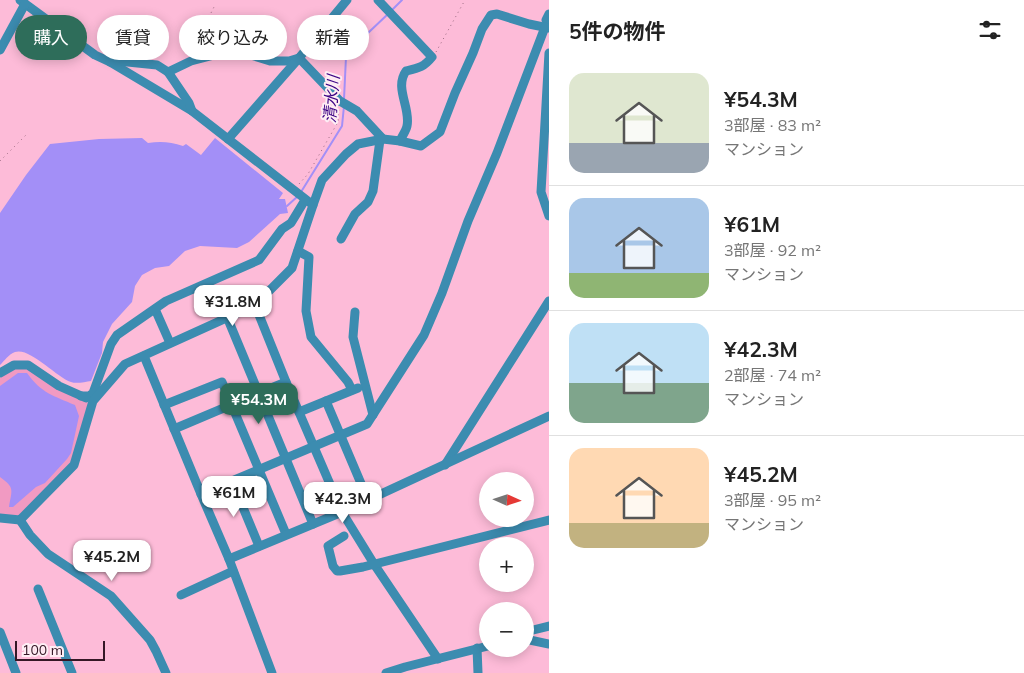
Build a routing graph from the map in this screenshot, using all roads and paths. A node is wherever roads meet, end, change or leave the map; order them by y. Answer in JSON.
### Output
{"nodes":[{"id":1,"x":347,"y":0,"type":"edge"},
{"id":2,"x":378,"y":0,"type":"edge"},
{"id":3,"x":465,"y":0,"type":"edge"},
{"id":4,"x":22,"y":2,"type":"edge"},
{"id":5,"x":214,"y":7,"type":"dead end"},
{"id":6,"x":549,"y":14,"type":"edge"},
{"id":7,"x":335,"y":15,"type":"edge"},
{"id":8,"x":548,"y":27,"type":"edge"},
{"id":9,"x":0,"y":50,"type":"edge"},
{"id":10,"x":549,"y":53,"type":"edge"},
{"id":11,"x":432,"y":57,"type":"junction"},
{"id":12,"x":297,"y":59,"type":"edge"},
{"id":13,"x":297,"y":60,"type":"edge"},
{"id":14,"x":301,"y":60,"type":"edge"},
{"id":15,"x":190,"y":61,"type":"junction"},
{"id":16,"x":110,"y":62,"type":"junction"},
{"id":17,"x":168,"y":72,"type":"junction"},
{"id":18,"x":548,"y":86,"type":"edge"},
{"id":19,"x":342,"y":103,"type":"junction"},
{"id":20,"x":192,"y":111,"type":"junction"},
{"id":21,"x":28,"y":132,"type":"dead end"},
{"id":22,"x":228,"y":139,"type":"junction"},
{"id":23,"x":382,"y":139,"type":"junction"},
{"id":24,"x":400,"y":141,"type":"junction"},
{"id":25,"x":0,"y":161,"type":"edge"},
{"id":26,"x":292,"y":190,"type":"junction"},
{"id":27,"x":307,"y":201,"type":"junction"},
{"id":28,"x":549,"y":216,"type":"edge"},
{"id":29,"x":341,"y":239,"type":"dead end"},
{"id":30,"x":298,"y":250,"type":"junction"},
{"id":31,"x":549,"y":301,"type":"edge"},
{"id":32,"x":255,"y":304,"type":"junction"},
{"id":33,"x":155,"y":309,"type":"junction"},
{"id":34,"x":354,"y":312,"type":"dead end"},
{"id":35,"x":227,"y":317,"type":"junction"},
{"id":36,"x":170,"y":343,"type":"junction"},
{"id":37,"x":144,"y":356,"type":"junction"},
{"id":38,"x":0,"y":373,"type":"edge"},
{"id":39,"x":286,"y":382,"type":"junction"},
{"id":40,"x":365,"y":385,"type":"junction"},
{"id":41,"x":352,"y":390,"type":"junction"},
{"id":42,"x":259,"y":393,"type":"junction"},
{"id":43,"x":81,"y":396,"type":"junction"},
{"id":44,"x":93,"y":401,"type":"junction"},
{"id":45,"x":326,"y":401,"type":"junction"},
{"id":46,"x":164,"y":405,"type":"junction"},
{"id":47,"x":232,"y":405,"type":"junction"},
{"id":48,"x":299,"y":412,"type":"junction"},
{"id":49,"x":373,"y":415,"type":"junction"},
{"id":50,"x":549,"y":416,"type":"edge"},
{"id":51,"x":174,"y":429,"type":"junction"},
{"id":52,"x":340,"y":435,"type":"junction"},
{"id":53,"x":313,"y":447,"type":"junction"},
{"id":54,"x":286,"y":458,"type":"junction"},
{"id":55,"x":445,"y":465,"type":"junction"},
{"id":56,"x":259,"y":469,"type":"junction"},
{"id":57,"x":232,"y":481,"type":"junction"},
{"id":58,"x":201,"y":494,"type":"junction"},
{"id":59,"x":368,"y":500,"type":"junction"},
{"id":60,"x":342,"y":512,"type":"junction"},
{"id":61,"x":0,"y":518,"type":"edge"},
{"id":62,"x":20,"y":520,"type":"junction"},
{"id":63,"x":549,"y":520,"type":"edge"},
{"id":64,"x":313,"y":524,"type":"junction"},
{"id":65,"x":286,"y":534,"type":"junction"},
{"id":66,"x":344,"y":536,"type":"dead end"},
{"id":67,"x":259,"y":546,"type":"junction"},
{"id":68,"x":228,"y":559,"type":"junction"},
{"id":69,"x":374,"y":564,"type":"junction"},
{"id":70,"x":233,"y":571,"type":"junction"},
{"id":71,"x":38,"y":589,"type":"dead end"},
{"id":72,"x":181,"y":595,"type":"dead end"},
{"id":73,"x":549,"y":626,"type":"edge"},
{"id":74,"x":534,"y":630,"type":"edge"},
{"id":75,"x":0,"y":632,"type":"edge"},
{"id":76,"x":534,"y":641,"type":"edge"},
{"id":77,"x":549,"y":644,"type":"edge"},
{"id":78,"x":477,"y":648,"type":"joint"},
{"id":79,"x":438,"y":659,"type":"junction"},
{"id":80,"x":16,"y":673,"type":"edge"},
{"id":81,"x":72,"y":673,"type":"edge"},
{"id":82,"x":166,"y":673,"type":"edge"},
{"id":83,"x":272,"y":673,"type":"edge"},
{"id":84,"x":386,"y":673,"type":"edge"},
{"id":85,"x":478,"y":673,"type":"edge"}],
"edges":[{"from":1,"to":7,"type":"street"},
{"from":2,"to":11,"type":"street"},
{"from":3,"to":11,"type":"path"},
{"from":4,"to":9,"type":"street"},
{"from":4,"to":16,"type":"street"},
{"from":5,"to":15,"type":"path"},
{"from":6,"to":8,"type":"street"},
{"from":8,"to":24,"type":"street"},
{"from":8,"to":49,"type":"street"},
{"from":10,"to":18,"type":"street"},
{"from":11,"to":24,"type":"street"},
{"from":12,"to":15,"type":"street"},
{"from":13,"to":22,"type":"street"},
{"from":14,"to":19,"type":"street"},
{"from":15,"to":17,"type":"street"},
{"from":16,"to":17,"type":"street"},
{"from":16,"to":20,"type":"street"},
{"from":17,"to":20,"type":"street"},
{"from":18,"to":28,"type":"street"},
{"from":19,"to":23,"type":"street"},
{"from":19,"to":26,"type":"path"},
{"from":20,"to":22,"type":"street"},
{"from":21,"to":25,"type":"path"},
{"from":22,"to":26,"type":"street"},
{"from":23,"to":24,"type":"street"},
{"from":23,"to":27,"type":"street"},
{"from":23,"to":29,"type":"street"},
{"from":26,"to":27,"type":"street"},
{"from":27,"to":30,"type":"street"},
{"from":27,"to":33,"type":"street"},
{"from":30,"to":32,"type":"street"},
{"from":30,"to":41,"type":"street"},
{"from":31,"to":55,"type":"street"},
{"from":32,"to":35,"type":"street"},
{"from":32,"to":39,"type":"street"},
{"from":33,"to":36,"type":"street"},
{"from":33,"to":43,"type":"street"},
{"from":34,"to":40,"type":"street"},
{"from":35,"to":36,"type":"street"},
{"from":35,"to":42,"type":"street"},
{"from":36,"to":37,"type":"street"},
{"from":37,"to":44,"type":"street"},
{"from":37,"to":46,"type":"street"},
{"from":38,"to":43,"type":"street"},
{"from":39,"to":42,"type":"street"},
{"from":39,"to":48,"type":"street"},
{"from":40,"to":41,"type":"street"},
{"from":40,"to":49,"type":"street"},
{"from":41,"to":45,"type":"street"},
{"from":42,"to":47,"type":"street"},
{"from":42,"to":54,"type":"street"},
{"from":43,"to":44,"type":"street"},
{"from":44,"to":62,"type":"street"},
{"from":45,"to":48,"type":"street"},
{"from":45,"to":52,"type":"street"},
{"from":46,"to":47,"type":"street"},
{"from":46,"to":51,"type":"street"},
{"from":47,"to":51,"type":"street"},
{"from":47,"to":56,"type":"street"},
{"from":48,"to":53,"type":"street"},
{"from":49,"to":52,"type":"street"},
{"from":50,"to":55,"type":"street"},
{"from":51,"to":58,"type":"street"},
{"from":52,"to":53,"type":"street"},
{"from":52,"to":59,"type":"street"},
{"from":53,"to":54,"type":"street"},
{"from":53,"to":60,"type":"street"},
{"from":54,"to":56,"type":"street"},
{"from":54,"to":64,"type":"street"},
{"from":55,"to":59,"type":"street"},
{"from":56,"to":57,"type":"street"},
{"from":56,"to":65,"type":"street"},
{"from":57,"to":58,"type":"street"},
{"from":57,"to":67,"type":"street"},
{"from":58,"to":68,"type":"street"},
{"from":59,"to":60,"type":"street"},
{"from":60,"to":64,"type":"street"},
{"from":60,"to":69,"type":"street"},
{"from":61,"to":62,"type":"street"},
{"from":62,"to":82,"type":"street"},
{"from":63,"to":69,"type":"street"},
{"from":64,"to":65,"type":"street"},
{"from":65,"to":67,"type":"street"},
{"from":66,"to":69,"type":"street"},
{"from":67,"to":68,"type":"street"},
{"from":68,"to":70,"type":"street"},
{"from":69,"to":79,"type":"street"},
{"from":70,"to":72,"type":"street"},
{"from":70,"to":83,"type":"street"},
{"from":71,"to":81,"type":"street"},
{"from":73,"to":74,"type":"street"},
{"from":75,"to":80,"type":"street"},
{"from":76,"to":77,"type":"street"},
{"from":78,"to":79,"type":"street"},
{"from":78,"to":85,"type":"street"},
{"from":79,"to":84,"type":"street"}]}
